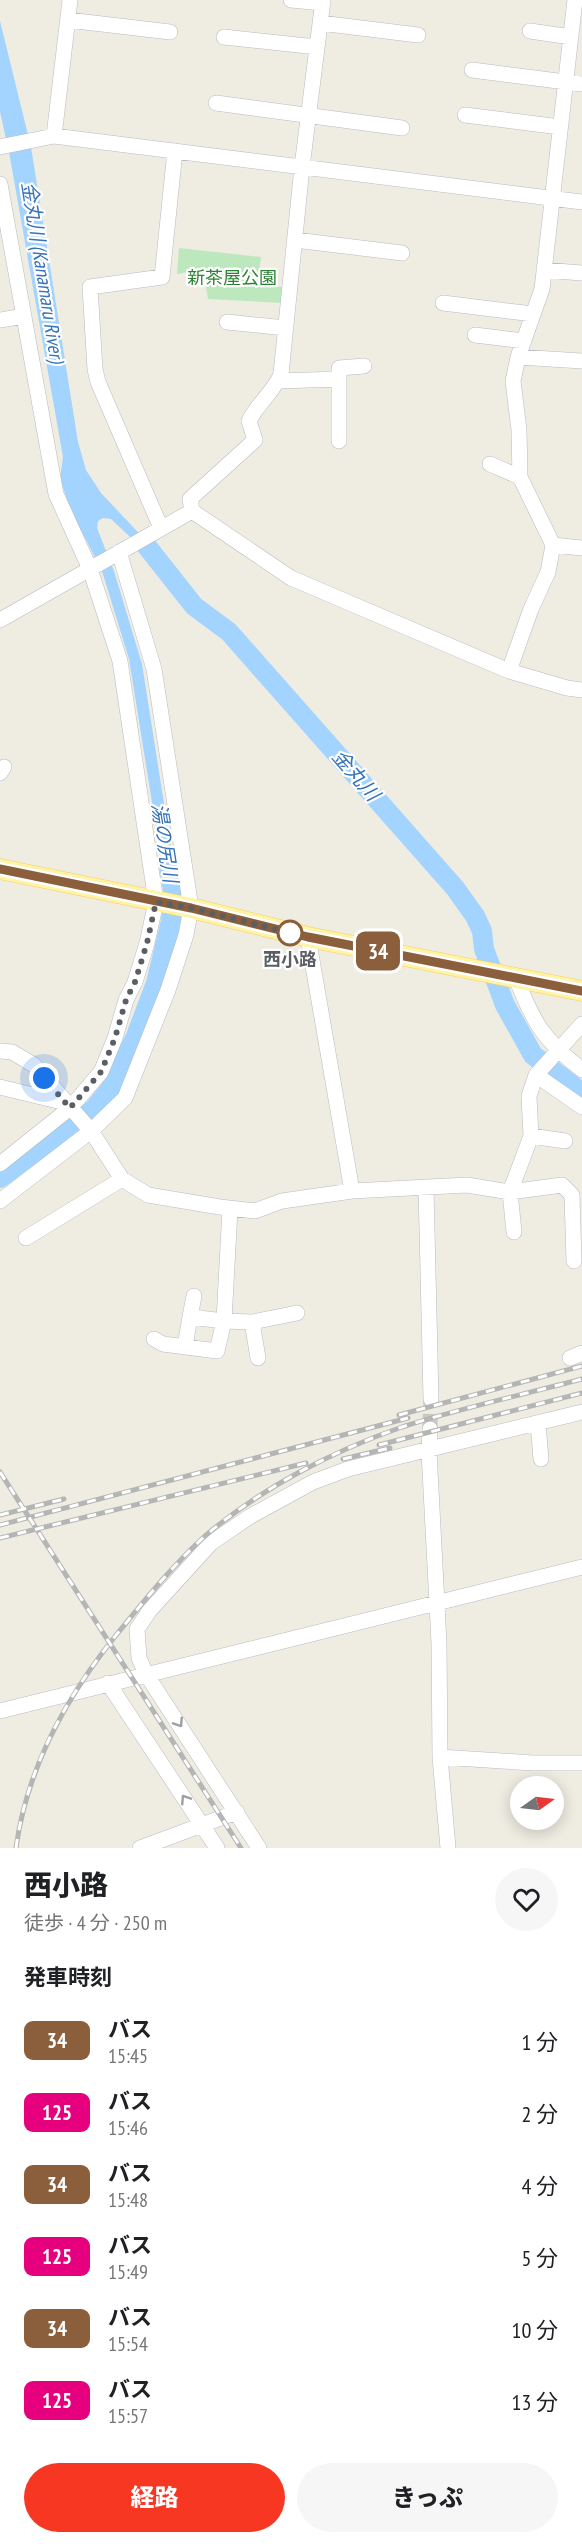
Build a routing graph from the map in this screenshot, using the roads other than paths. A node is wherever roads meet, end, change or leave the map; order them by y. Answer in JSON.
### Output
{"nodes":[{"id":1,"x":70,"y":0,"type":"edge"},
{"id":2,"x":291,"y":0,"type":"edge"},
{"id":3,"x":575,"y":0,"type":"edge"},
{"id":4,"x":323,"y":2,"type":"edge"},
{"id":5,"x":68,"y":20,"type":"junction"},
{"id":6,"x":320,"y":23,"type":"junction"},
{"id":7,"x":530,"y":31,"type":"dead end"},
{"id":8,"x":170,"y":32,"type":"dead end"},
{"id":9,"x":418,"y":35,"type":"dead end"},
{"id":10,"x":224,"y":37,"type":"dead end"},
{"id":11,"x":571,"y":37,"type":"junction"},
{"id":12,"x":317,"y":47,"type":"junction"},
{"id":13,"x":472,"y":70,"type":"dead end"},
{"id":14,"x":565,"y":82,"type":"junction"},
{"id":15,"x":582,"y":84,"type":"edge"},
{"id":16,"x":216,"y":103,"type":"dead end"},
{"id":17,"x":465,"y":115,"type":"dead end"},
{"id":18,"x":308,"y":116,"type":"junction"},
{"id":19,"x":560,"y":127,"type":"junction"},
{"id":20,"x":402,"y":128,"type":"dead end"},
{"id":21,"x":48,"y":137,"type":"junction"},
{"id":22,"x":0,"y":147,"type":"edge"},
{"id":23,"x":175,"y":151,"type":"junction"},
{"id":24,"x":302,"y":167,"type":"junction"},
{"id":25,"x":0,"y":184,"type":"edge"},
{"id":26,"x":552,"y":198,"type":"junction"},
{"id":27,"x":582,"y":202,"type":"edge"},
{"id":28,"x":295,"y":240,"type":"junction"},
{"id":29,"x":402,"y":253,"type":"dead end"},
{"id":30,"x":544,"y":270,"type":"junction"},
{"id":31,"x":582,"y":273,"type":"edge"},
{"id":32,"x":443,"y":303,"type":"dead end"},
{"id":33,"x":533,"y":314,"type":"junction"},
{"id":34,"x":24,"y":316,"type":"junction"},
{"id":35,"x":0,"y":320,"type":"edge"},
{"id":36,"x":227,"y":322,"type":"dead end"},
{"id":37,"x":286,"y":328,"type":"junction"},
{"id":38,"x":476,"y":335,"type":"dead end"},
{"id":39,"x":524,"y":341,"type":"junction"},
{"id":40,"x":518,"y":357,"type":"junction"},
{"id":41,"x":582,"y":361,"type":"edge"},
{"id":42,"x":364,"y":366,"type":"dead end"},
{"id":43,"x":339,"y":379,"type":"junction"},
{"id":44,"x":279,"y":381,"type":"junction"},
{"id":45,"x":339,"y":441,"type":"dead end"},
{"id":46,"x":490,"y":464,"type":"dead end"},
{"id":47,"x":520,"y":477,"type":"junction"},
{"id":48,"x":192,"y":511,"type":"junction"},
{"id":49,"x":155,"y":532,"type":"junction"},
{"id":50,"x":553,"y":545,"type":"junction"},
{"id":51,"x":582,"y":548,"type":"edge"},
{"id":52,"x":120,"y":551,"type":"junction"},
{"id":53,"x":94,"y":567,"type":"junction"},
{"id":54,"x":0,"y":620,"type":"edge"},
{"id":55,"x":509,"y":671,"type":"junction"},
{"id":56,"x":582,"y":690,"type":"edge"},
{"id":57,"x":0,"y":869,"type":"edge"},
{"id":58,"x":162,"y":903,"type":"junction"},
{"id":59,"x":190,"y":908,"type":"junction"},
{"id":60,"x":308,"y":937,"type":"junction"},
{"id":61,"x":517,"y":978,"type":"junction"},
{"id":62,"x":580,"y":990,"type":"edge"},
{"id":63,"x":582,"y":1024,"type":"edge"},
{"id":64,"x":0,"y":1050,"type":"edge"},
{"id":65,"x":558,"y":1051,"type":"junction"},
{"id":66,"x":582,"y":1070,"type":"edge"},
{"id":67,"x":537,"y":1075,"type":"junction"},
{"id":68,"x":0,"y":1087,"type":"edge"},
{"id":69,"x":68,"y":1106,"type":"junction"},
{"id":70,"x":582,"y":1107,"type":"edge"},
{"id":71,"x":91,"y":1131,"type":"junction"},
{"id":72,"x":531,"y":1136,"type":"junction"},
{"id":73,"x":565,"y":1141,"type":"dead end"},
{"id":74,"x":0,"y":1164,"type":"edge"},
{"id":75,"x":122,"y":1179,"type":"junction"},
{"id":76,"x":426,"y":1187,"type":"junction"},
{"id":77,"x":352,"y":1191,"type":"junction"},
{"id":78,"x":510,"y":1192,"type":"junction"},
{"id":79,"x":0,"y":1201,"type":"edge"},
{"id":80,"x":230,"y":1209,"type":"junction"},
{"id":81,"x":577,"y":1213,"type":"edge"},
{"id":82,"x":514,"y":1232,"type":"dead end"},
{"id":83,"x":26,"y":1238,"type":"dead end"},
{"id":84,"x":574,"y":1261,"type":"dead end"},
{"id":85,"x":194,"y":1296,"type":"dead end"},
{"id":86,"x":297,"y":1313,"type":"dead end"},
{"id":87,"x":190,"y":1317,"type":"junction"},
{"id":88,"x":224,"y":1321,"type":"junction"},
{"id":89,"x":252,"y":1322,"type":"junction"},
{"id":90,"x":154,"y":1339,"type":"dead end"},
{"id":91,"x":185,"y":1346,"type":"junction"},
{"id":92,"x":258,"y":1358,"type":"dead end"},
{"id":93,"x":431,"y":1399,"type":"tunnel mouth"},
{"id":94,"x":582,"y":1412,"type":"edge"},
{"id":95,"x":538,"y":1423,"type":"junction"},
{"id":96,"x":430,"y":1429,"type":"tunnel mouth"},
{"id":97,"x":429,"y":1451,"type":"junction"},
{"id":98,"x":541,"y":1459,"type":"dead end"},
{"id":99,"x":582,"y":1567,"type":"edge"},
{"id":100,"x":437,"y":1603,"type":"junction"},
{"id":101,"x":146,"y":1674,"type":"junction"},
{"id":102,"x":108,"y":1683,"type":"junction"},
{"id":103,"x":0,"y":1710,"type":"edge"},
{"id":104,"x":440,"y":1757,"type":"junction"},
{"id":105,"x":582,"y":1763,"type":"edge"},
{"id":106,"x":237,"y":1812,"type":"junction"},
{"id":107,"x":202,"y":1826,"type":"junction"},
{"id":108,"x":140,"y":1848,"type":"edge"},
{"id":109,"x":217,"y":1848,"type":"edge"},
{"id":110,"x":259,"y":1848,"type":"edge"},
{"id":111,"x":448,"y":1848,"type":"edge"}],
"edges":[{"from":1,"to":5,"type":"street"},
{"from":2,"to":4,"type":"street"},
{"from":3,"to":11,"type":"street"},
{"from":4,"to":6,"type":"street"},
{"from":5,"to":8,"type":"street"},
{"from":5,"to":21,"type":"street"},
{"from":6,"to":9,"type":"street"},
{"from":6,"to":12,"type":"street"},
{"from":7,"to":11,"type":"street"},
{"from":10,"to":12,"type":"street"},
{"from":11,"to":14,"type":"street"},
{"from":12,"to":18,"type":"street"},
{"from":13,"to":14,"type":"street"},
{"from":14,"to":15,"type":"street"},
{"from":14,"to":19,"type":"street"},
{"from":16,"to":18,"type":"street"},
{"from":17,"to":19,"type":"street"},
{"from":18,"to":20,"type":"street"},
{"from":18,"to":24,"type":"street"},
{"from":19,"to":26,"type":"street"},
{"from":21,"to":22,"type":"street"},
{"from":21,"to":23,"type":"street"},
{"from":23,"to":24,"type":"street"},
{"from":23,"to":49,"type":"street"},
{"from":24,"to":26,"type":"street"},
{"from":24,"to":28,"type":"street"},
{"from":25,"to":34,"type":"street"},
{"from":26,"to":27,"type":"street"},
{"from":26,"to":30,"type":"street"},
{"from":28,"to":29,"type":"street"},
{"from":28,"to":37,"type":"street"},
{"from":30,"to":31,"type":"street"},
{"from":30,"to":33,"type":"street"},
{"from":32,"to":33,"type":"street"},
{"from":33,"to":39,"type":"street"},
{"from":34,"to":35,"type":"street"},
{"from":34,"to":53,"type":"street"},
{"from":36,"to":37,"type":"street"},
{"from":37,"to":44,"type":"street"},
{"from":38,"to":39,"type":"street"},
{"from":39,"to":40,"type":"street"},
{"from":40,"to":41,"type":"street"},
{"from":40,"to":47,"type":"street"},
{"from":42,"to":43,"type":"street"},
{"from":43,"to":44,"type":"street"},
{"from":43,"to":45,"type":"street"},
{"from":44,"to":48,"type":"street"},
{"from":46,"to":47,"type":"street"},
{"from":47,"to":50,"type":"street"},
{"from":48,"to":49,"type":"street"},
{"from":48,"to":55,"type":"street"},
{"from":49,"to":52,"type":"street"},
{"from":50,"to":51,"type":"street"},
{"from":50,"to":55,"type":"street"},
{"from":52,"to":53,"type":"street"},
{"from":52,"to":59,"type":"street"},
{"from":53,"to":54,"type":"street"},
{"from":53,"to":58,"type":"street"},
{"from":55,"to":56,"type":"street"},
{"from":57,"to":58,"type":"main road"},
{"from":58,"to":59,"type":"main road"},
{"from":58,"to":69,"type":"street"},
{"from":59,"to":60,"type":"main road"},
{"from":59,"to":71,"type":"street"},
{"from":60,"to":61,"type":"main road"},
{"from":60,"to":77,"type":"street"},
{"from":61,"to":62,"type":"main road"},
{"from":61,"to":65,"type":"street"},
{"from":63,"to":65,"type":"street"},
{"from":64,"to":69,"type":"street"},
{"from":65,"to":66,"type":"street"},
{"from":65,"to":67,"type":"street"},
{"from":67,"to":70,"type":"street"},
{"from":67,"to":72,"type":"street"},
{"from":68,"to":69,"type":"street"},
{"from":69,"to":71,"type":"street"},
{"from":69,"to":74,"type":"street"},
{"from":71,"to":75,"type":"street"},
{"from":71,"to":79,"type":"street"},
{"from":72,"to":73,"type":"street"},
{"from":72,"to":78,"type":"street"},
{"from":75,"to":80,"type":"street"},
{"from":75,"to":83,"type":"street"},
{"from":76,"to":77,"type":"street"},
{"from":76,"to":78,"type":"street"},
{"from":76,"to":93,"type":"street"},
{"from":77,"to":80,"type":"street"},
{"from":78,"to":81,"type":"street"},
{"from":78,"to":82,"type":"street"},
{"from":80,"to":88,"type":"street"},
{"from":81,"to":84,"type":"street"},
{"from":85,"to":87,"type":"street"},
{"from":86,"to":89,"type":"street"},
{"from":87,"to":88,"type":"street"},
{"from":87,"to":91,"type":"street"},
{"from":88,"to":89,"type":"street"},
{"from":88,"to":91,"type":"street"},
{"from":89,"to":92,"type":"street"},
{"from":90,"to":91,"type":"street"},
{"from":94,"to":95,"type":"street"},
{"from":95,"to":97,"type":"street"},
{"from":95,"to":98,"type":"street"},
{"from":96,"to":97,"type":"street"},
{"from":97,"to":100,"type":"street"},
{"from":97,"to":101,"type":"street"},
{"from":99,"to":100,"type":"street"},
{"from":100,"to":101,"type":"street"},
{"from":100,"to":104,"type":"street"},
{"from":101,"to":102,"type":"street"},
{"from":101,"to":106,"type":"street","one_way":true},
{"from":102,"to":103,"type":"street"},
{"from":107,"to":102,"type":"street","one_way":true},
{"from":104,"to":105,"type":"street"},
{"from":104,"to":111,"type":"street"},
{"from":106,"to":107,"type":"street"},
{"from":106,"to":110,"type":"street"},
{"from":107,"to":108,"type":"street"},
{"from":107,"to":109,"type":"street"}]}
